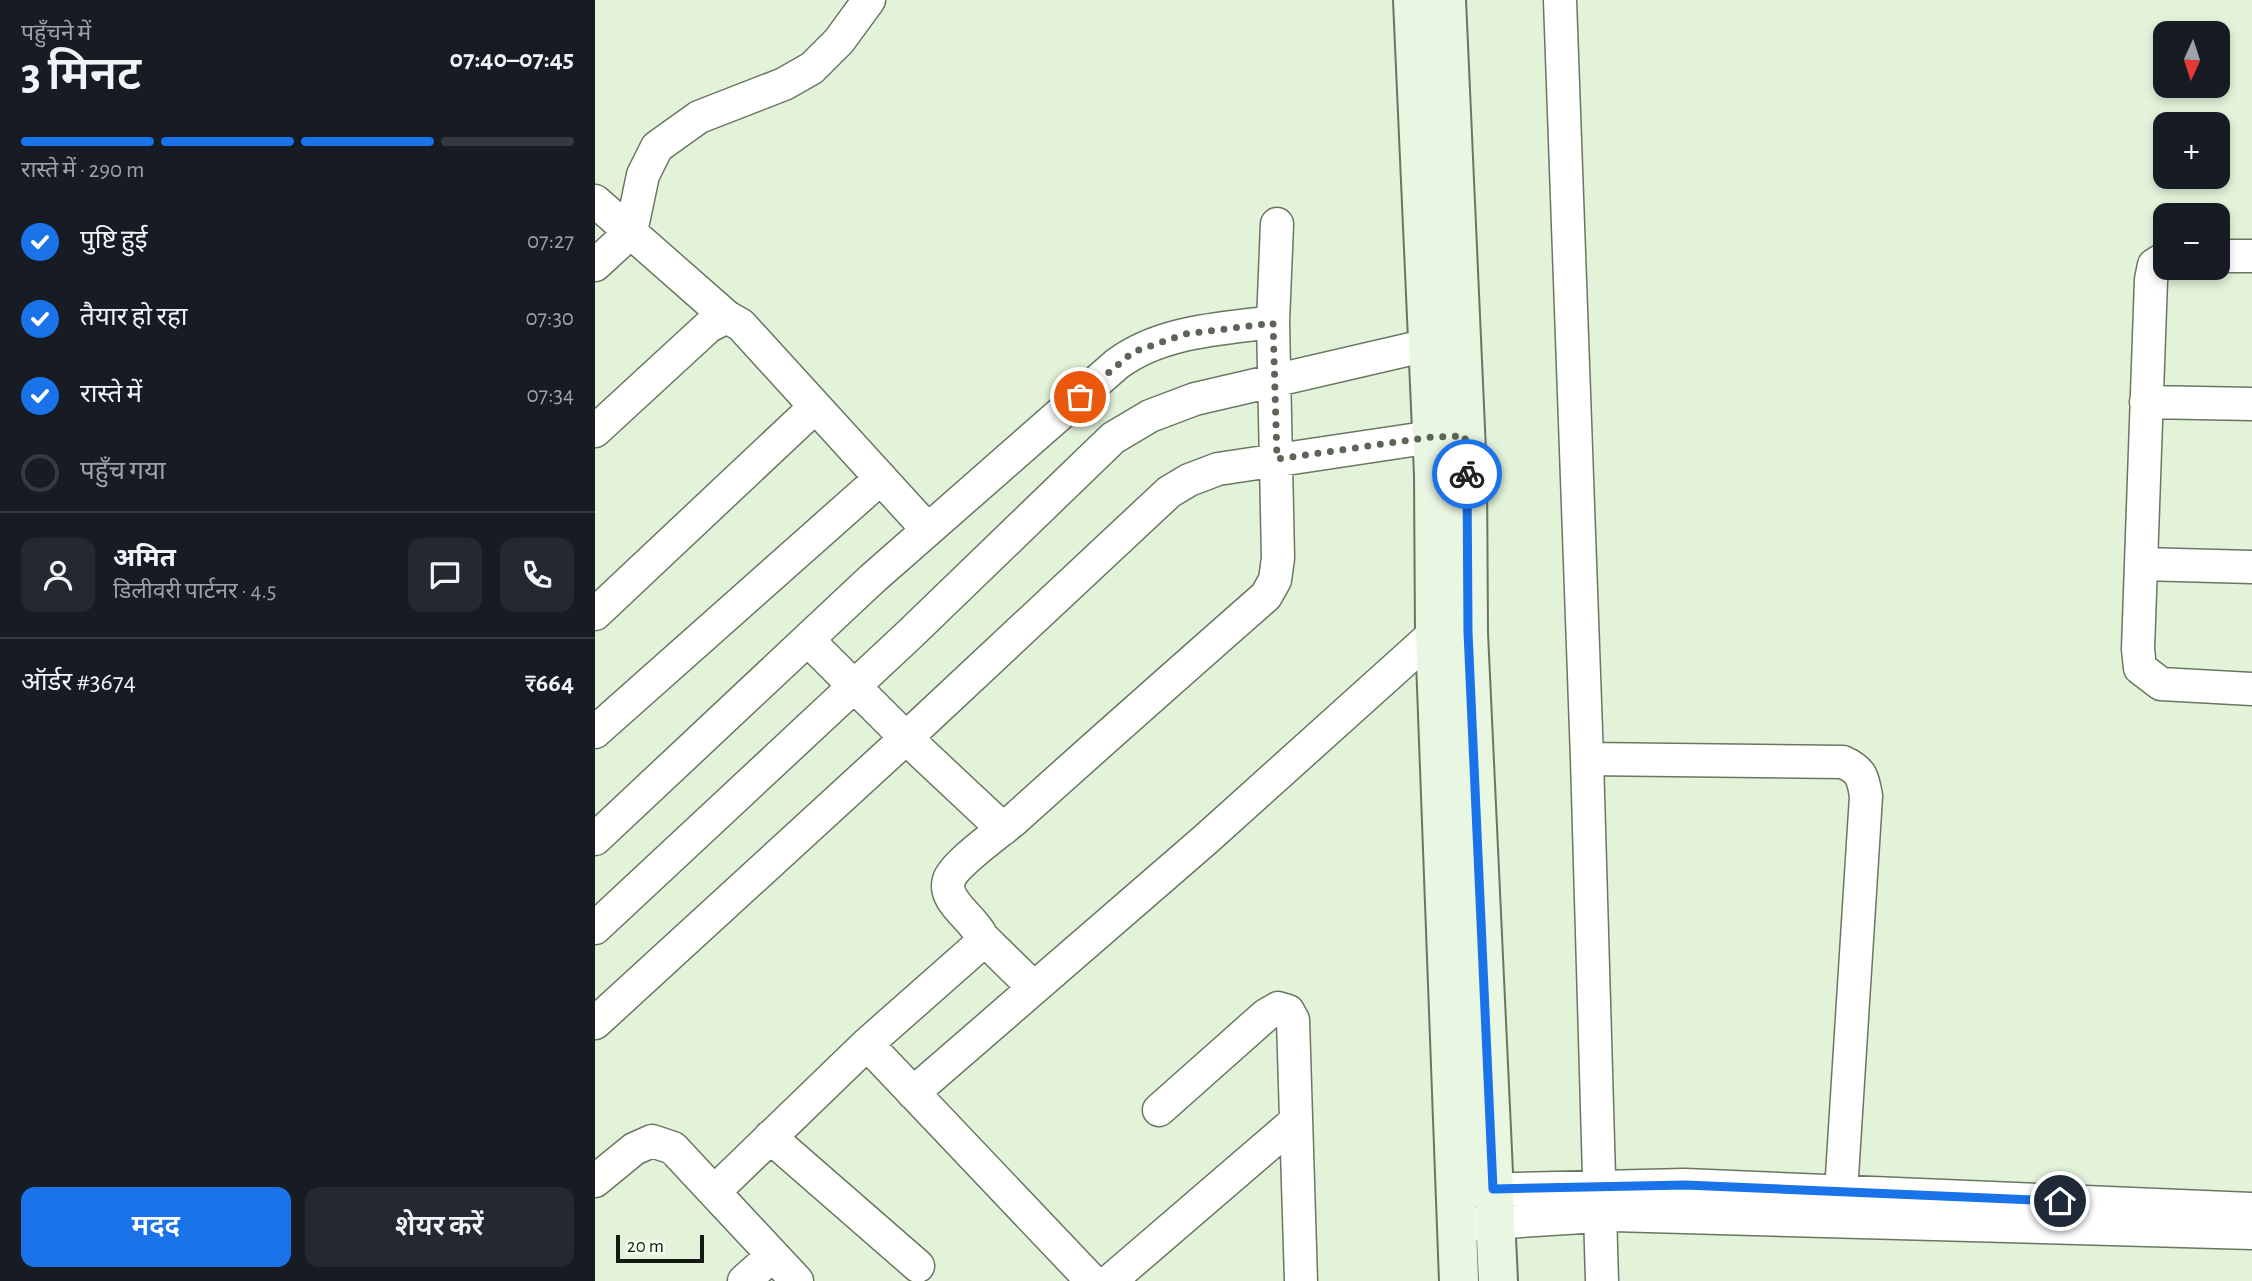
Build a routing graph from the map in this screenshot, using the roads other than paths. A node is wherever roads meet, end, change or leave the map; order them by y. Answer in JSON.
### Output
{"nodes":[{"id":1,"x":1413,"y":0,"type":"edge"},
{"id":2,"x":1446,"y":0,"type":"edge"},
{"id":3,"x":1560,"y":0,"type":"edge"},
{"id":4,"x":863,"y":3,"type":"edge"},
{"id":5,"x":595,"y":201,"type":"edge"},
{"id":6,"x":1277,"y":224,"type":"dead end"},
{"id":7,"x":631,"y":232,"type":"junction"},
{"id":8,"x":2230,"y":256,"type":"edge"},
{"id":9,"x":2252,"y":256,"type":"edge"},
{"id":10,"x":595,"y":265,"type":"edge"},
{"id":11,"x":2153,"y":270,"type":"edge"},
{"id":12,"x":727,"y":317,"type":"junction"},
{"id":13,"x":1273,"y":323,"type":"junction"},
{"id":14,"x":1428,"y":345,"type":"junction"},
{"id":15,"x":1275,"y":380,"type":"junction"},
{"id":16,"x":2146,"y":402,"type":"junction"},
{"id":17,"x":2252,"y":404,"type":"edge"},
{"id":18,"x":815,"y":407,"type":"junction"},
{"id":19,"x":595,"y":431,"type":"edge"},
{"id":20,"x":1449,"y":436,"type":"junction"},
{"id":21,"x":1277,"y":459,"type":"junction"},
{"id":22,"x":881,"y":478,"type":"junction"},
{"id":23,"x":928,"y":530,"type":"junction"},
{"id":24,"x":2141,"y":564,"type":"junction"},
{"id":25,"x":2252,"y":567,"type":"edge"},
{"id":26,"x":595,"y":614,"type":"edge"},
{"id":27,"x":1435,"y":633,"type":"junction"},
{"id":28,"x":808,"y":640,"type":"junction"},
{"id":29,"x":855,"y":686,"type":"junction"},
{"id":30,"x":2252,"y":689,"type":"edge"},
{"id":31,"x":595,"y":732,"type":"edge"},
{"id":32,"x":906,"y":738,"type":"junction"},
{"id":33,"x":1587,"y":759,"type":"junction"},
{"id":34,"x":1003,"y":829,"type":"junction"},
{"id":35,"x":595,"y":839,"type":"edge"},
{"id":36,"x":595,"y":928,"type":"edge"},
{"id":37,"x":982,"y":937,"type":"junction"},
{"id":38,"x":1034,"y":988,"type":"junction"},
{"id":39,"x":599,"y":1012,"type":"edge"},
{"id":40,"x":867,"y":1044,"type":"junction"},
{"id":41,"x":913,"y":1093,"type":"junction"},
{"id":42,"x":1159,"y":1110,"type":"dead end"},
{"id":43,"x":1296,"y":1121,"type":"junction"},
{"id":44,"x":770,"y":1137,"type":"junction"},
{"id":45,"x":595,"y":1181,"type":"edge"},
{"id":46,"x":715,"y":1191,"type":"junction"},
{"id":47,"x":1841,"y":1192,"type":"junction"},
{"id":48,"x":1600,"y":1201,"type":"junction"},
{"id":49,"x":1475,"y":1207,"type":"junction"},
{"id":50,"x":2252,"y":1209,"type":"edge"},
{"id":51,"x":2252,"y":1233,"type":"edge"},
{"id":52,"x":772,"y":1256,"type":"junction"},
{"id":53,"x":918,"y":1266,"type":"dead end"},
{"id":54,"x":744,"y":1281,"type":"edge"},
{"id":55,"x":797,"y":1281,"type":"edge"},
{"id":56,"x":1092,"y":1281,"type":"edge"},
{"id":57,"x":1110,"y":1281,"type":"edge"},
{"id":58,"x":1301,"y":1281,"type":"edge"},
{"id":59,"x":1459,"y":1281,"type":"edge"},
{"id":60,"x":1498,"y":1281,"type":"edge"},
{"id":61,"x":1602,"y":1281,"type":"edge"}],
"edges":[{"from":1,"to":14,"type":"main road"},
{"from":2,"to":20,"type":"main road"},
{"from":3,"to":33,"type":"street"},
{"from":4,"to":7,"type":"street"},
{"from":5,"to":7,"type":"street"},
{"from":6,"to":13,"type":"street"},
{"from":7,"to":10,"type":"street"},
{"from":7,"to":12,"type":"street"},
{"from":8,"to":9,"type":"street"},
{"from":11,"to":16,"type":"street"},
{"from":12,"to":18,"type":"street"},
{"from":12,"to":19,"type":"street"},
{"from":13,"to":15,"type":"street"},
{"from":13,"to":23,"type":"street"},
{"from":14,"to":15,"type":"street"},
{"from":14,"to":20,"type":"main road"},
{"from":15,"to":21,"type":"street"},
{"from":15,"to":29,"type":"street"},
{"from":16,"to":17,"type":"street"},
{"from":16,"to":24,"type":"street"},
{"from":18,"to":22,"type":"street"},
{"from":18,"to":26,"type":"street"},
{"from":20,"to":21,"type":"street"},
{"from":20,"to":27,"type":"main road"},
{"from":20,"to":49,"type":"main road"},
{"from":21,"to":32,"type":"street"},
{"from":21,"to":34,"type":"street"},
{"from":22,"to":23,"type":"street"},
{"from":22,"to":31,"type":"street"},
{"from":23,"to":28,"type":"street"},
{"from":24,"to":25,"type":"street"},
{"from":24,"to":30,"type":"street"},
{"from":27,"to":38,"type":"street"},
{"from":27,"to":49,"type":"main road"},
{"from":28,"to":29,"type":"street"},
{"from":28,"to":35,"type":"street"},
{"from":29,"to":32,"type":"street"},
{"from":29,"to":36,"type":"street"},
{"from":32,"to":34,"type":"street"},
{"from":32,"to":39,"type":"street"},
{"from":33,"to":47,"type":"street"},
{"from":33,"to":48,"type":"street"},
{"from":34,"to":37,"type":"street"},
{"from":37,"to":38,"type":"street"},
{"from":37,"to":40,"type":"street"},
{"from":38,"to":41,"type":"street"},
{"from":40,"to":41,"type":"street"},
{"from":40,"to":44,"type":"street"},
{"from":41,"to":56,"type":"street"},
{"from":42,"to":43,"type":"street"},
{"from":43,"to":57,"type":"street"},
{"from":43,"to":58,"type":"street"},
{"from":44,"to":46,"type":"street"},
{"from":44,"to":53,"type":"street"},
{"from":45,"to":46,"type":"street"},
{"from":46,"to":52,"type":"street"},
{"from":47,"to":48,"type":"street"},
{"from":47,"to":50,"type":"street"},
{"from":48,"to":49,"type":"street"},
{"from":48,"to":51,"type":"street"},
{"from":48,"to":61,"type":"street"},
{"from":49,"to":59,"type":"main road"},
{"from":49,"to":60,"type":"main road"},
{"from":52,"to":54,"type":"street"},
{"from":52,"to":55,"type":"street"}]}
